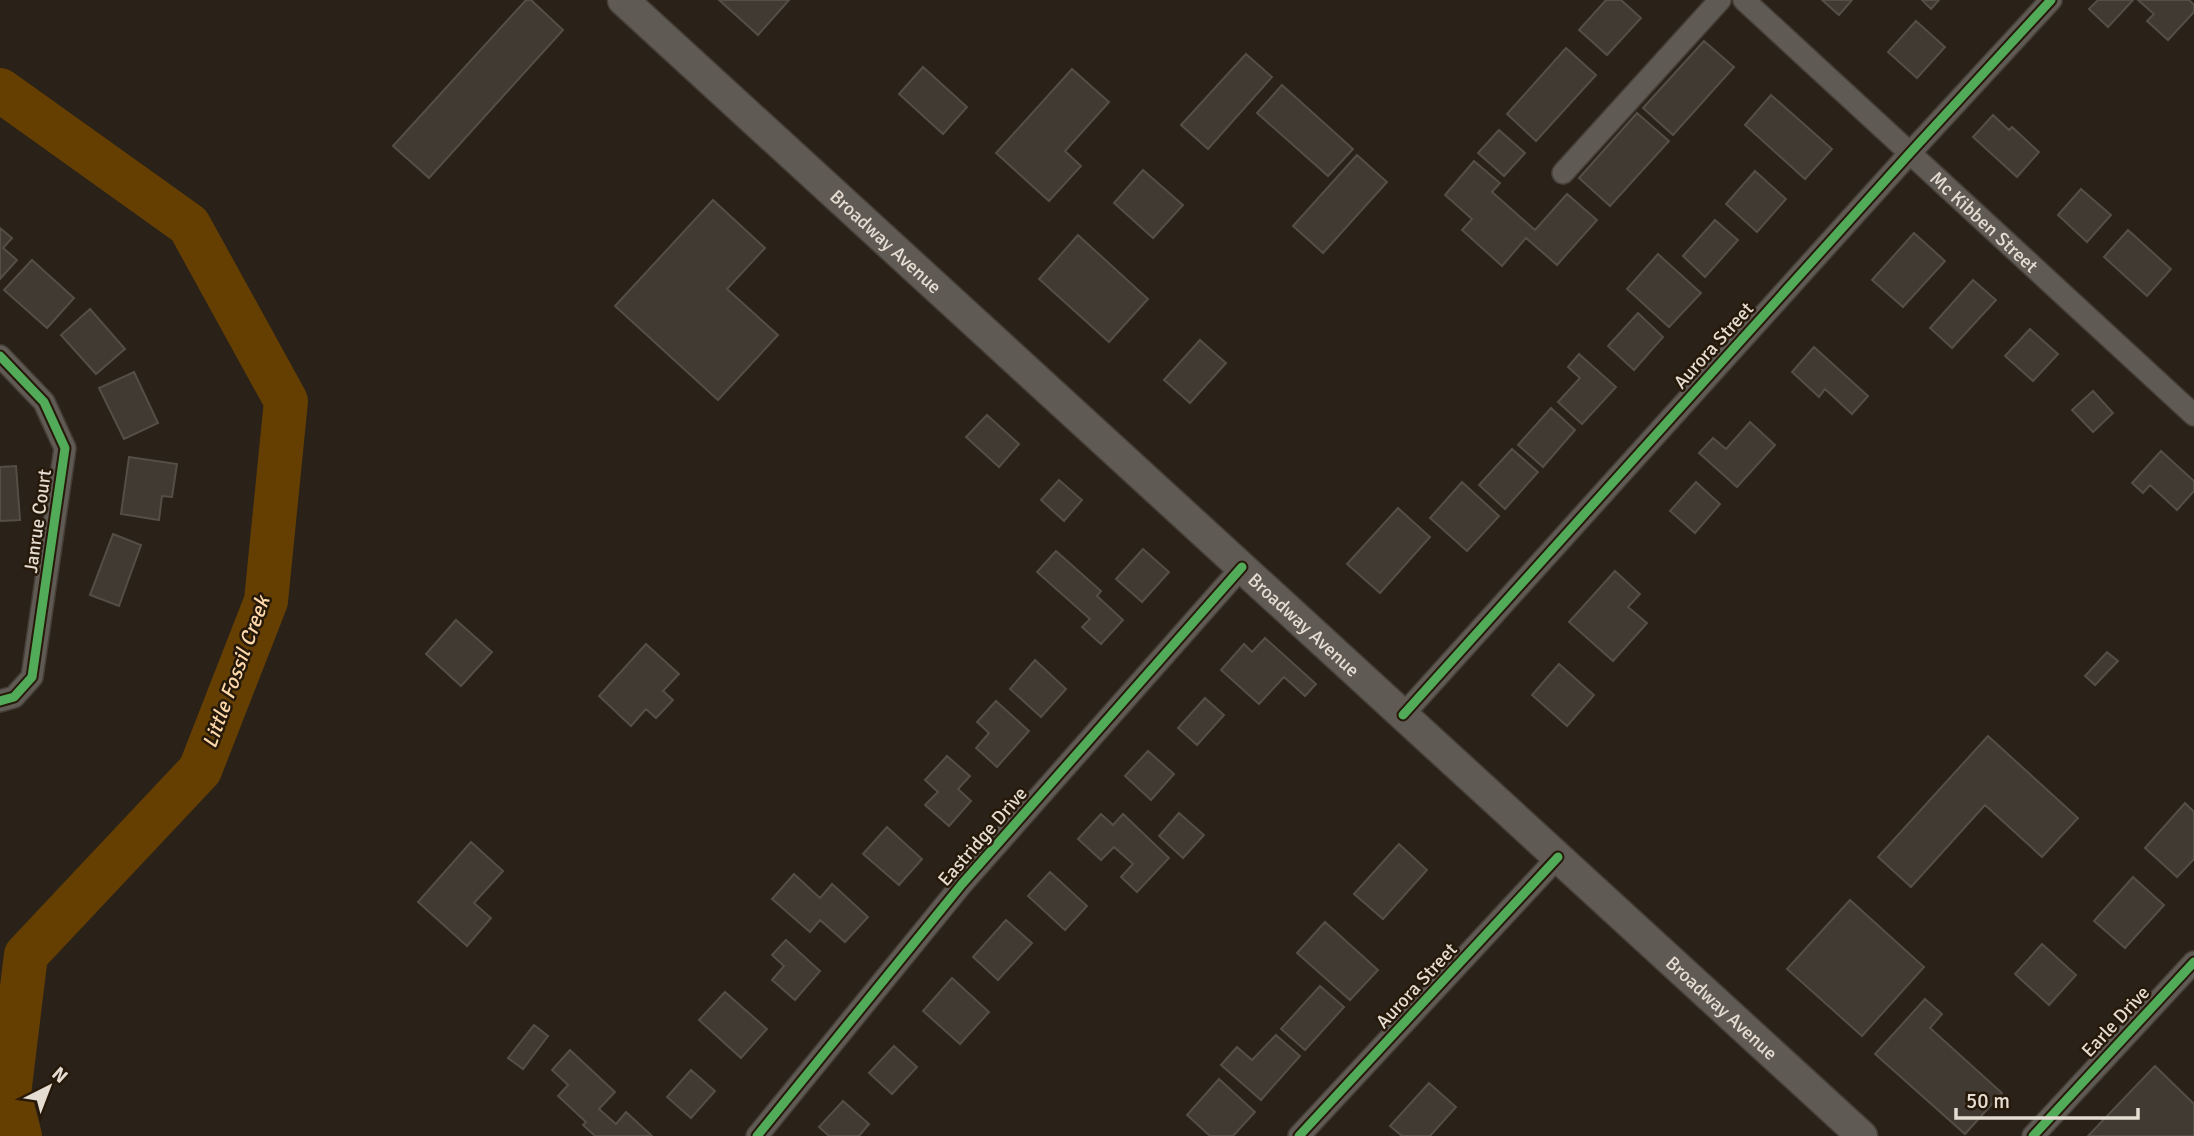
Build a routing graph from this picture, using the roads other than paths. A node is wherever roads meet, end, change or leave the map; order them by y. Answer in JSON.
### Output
{"nodes":[{"id":1,"x":1720,"y":0,"type":"edge"},
{"id":2,"x":1744,"y":0,"type":"edge"},
{"id":3,"x":2051,"y":0,"type":"edge"},
{"id":4,"x":625,"y":1,"type":"edge"},
{"id":5,"x":1910,"y":153,"type":"junction"},
{"id":6,"x":1563,"y":173,"type":"dead end"},
{"id":7,"x":0,"y":356,"type":"edge"},
{"id":8,"x":2194,"y":415,"type":"edge"},
{"id":9,"x":1242,"y":567,"type":"junction"},
{"id":10,"x":3,"y":701,"type":"edge"},
{"id":11,"x":1403,"y":715,"type":"junction"},
{"id":12,"x":1558,"y":857,"type":"junction"},
{"id":13,"x":2194,"y":961,"type":"edge"},
{"id":14,"x":757,"y":1136,"type":"edge"},
{"id":15,"x":1299,"y":1136,"type":"edge"},
{"id":16,"x":1862,"y":1136,"type":"edge"},
{"id":17,"x":2033,"y":1136,"type":"edge"}],
"edges":[{"from":1,"to":6,"type":"street"},
{"from":2,"to":5,"type":"street","name":"Mc Kibben Street"},
{"from":3,"to":5,"type":"street","name":"Aurora Street"},
{"from":4,"to":9,"type":"main road","name":"Broadway Avenue"},
{"from":5,"to":8,"type":"street","name":"Mc Kibben Street"},
{"from":5,"to":11,"type":"street","name":"Aurora Street"},
{"from":7,"to":10,"type":"street","name":"Janrue Court"},
{"from":9,"to":11,"type":"main road","name":"Broadway Avenue"},
{"from":9,"to":14,"type":"street","name":"Eastridge Drive"},
{"from":11,"to":12,"type":"main road","name":"Broadway Avenue"},
{"from":12,"to":15,"type":"street","name":"Aurora Street"},
{"from":12,"to":16,"type":"main road","name":"Broadway Avenue"},
{"from":13,"to":17,"type":"street","name":"Earle Drive"}]}
